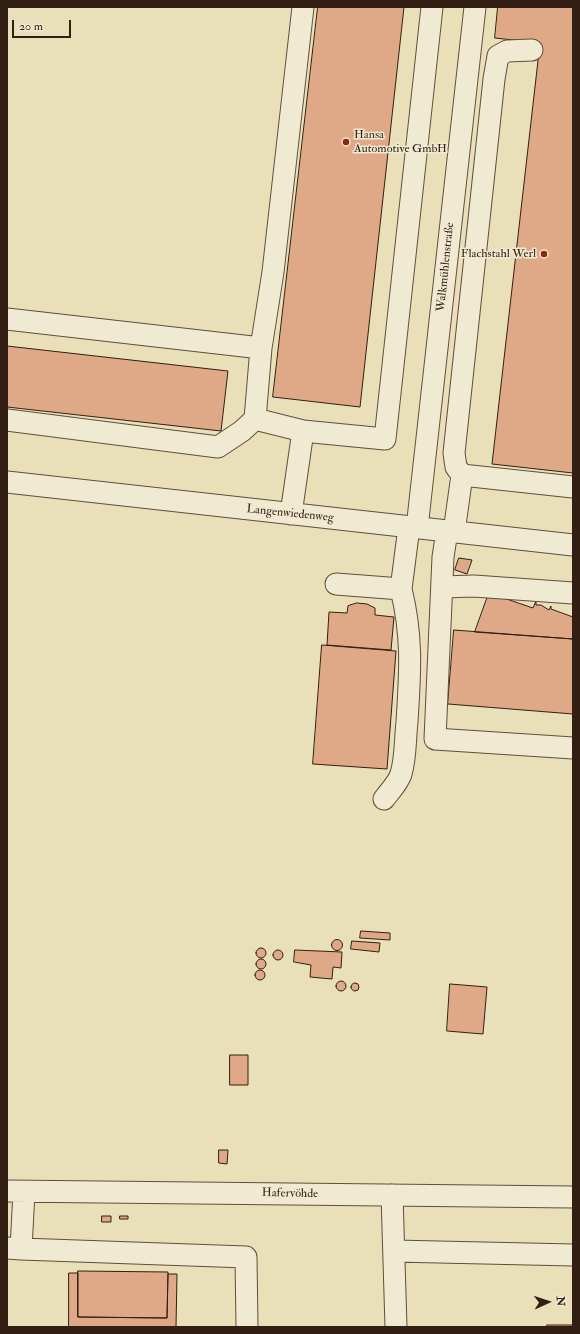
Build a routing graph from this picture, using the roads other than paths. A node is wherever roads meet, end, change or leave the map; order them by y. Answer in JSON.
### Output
{"nodes":[{"id":1,"x":302,"y":7,"type":"edge"},
{"id":2,"x":432,"y":7,"type":"edge"},
{"id":3,"x":475,"y":7,"type":"edge"},
{"id":4,"x":532,"y":50,"type":"dead end"},
{"id":5,"x":7,"y":319,"type":"edge"},
{"id":6,"x":261,"y":348,"type":"junction"},
{"id":7,"x":255,"y":419,"type":"junction"},
{"id":8,"x":7,"y":420,"type":"edge"},
{"id":9,"x":303,"y":431,"type":"junction"},
{"id":10,"x":462,"y":475,"type":"junction"},
{"id":11,"x":7,"y":482,"type":"edge"},
{"id":12,"x":573,"y":486,"type":"edge"},
{"id":13,"x":291,"y":514,"type":"junction"},
{"id":14,"x":413,"y":527,"type":"junction"},
{"id":15,"x":450,"y":531,"type":"junction"},
{"id":16,"x":573,"y":545,"type":"edge"},
{"id":17,"x":336,"y":584,"type":"dead end"},
{"id":18,"x":442,"y":587,"type":"junction"},
{"id":19,"x":401,"y":589,"type":"junction"},
{"id":20,"x":573,"y":593,"type":"edge"},
{"id":21,"x":573,"y":748,"type":"edge"},
{"id":22,"x":384,"y":799,"type":"dead end"},
{"id":23,"x":15,"y":1191,"type":"edge"},
{"id":24,"x":392,"y":1195,"type":"junction"},
{"id":25,"x":573,"y":1197,"type":"edge"},
{"id":26,"x":14,"y":1248,"type":"edge"},
{"id":27,"x":394,"y":1251,"type":"junction"},
{"id":28,"x":573,"y":1255,"type":"edge"},
{"id":29,"x":246,"y":1327,"type":"edge"},
{"id":30,"x":396,"y":1327,"type":"edge"}],
"edges":[{"from":1,"to":6,"type":"street"},
{"from":2,"to":9,"type":"street"},
{"from":3,"to":14,"type":"street","name":"Walkmühlenstraße"},
{"from":4,"to":10,"type":"street"},
{"from":5,"to":6,"type":"street"},
{"from":6,"to":7,"type":"street"},
{"from":7,"to":8,"type":"street"},
{"from":7,"to":9,"type":"street"},
{"from":9,"to":13,"type":"street"},
{"from":10,"to":12,"type":"street"},
{"from":10,"to":15,"type":"street"},
{"from":11,"to":13,"type":"street","name":"Langenwiedenweg"},
{"from":13,"to":14,"type":"street","name":"Langenwiedenweg"},
{"from":14,"to":15,"type":"street","name":"Langenwiedenweg"},
{"from":14,"to":19,"type":"street","name":"Walkmühlenstraße"},
{"from":15,"to":16,"type":"street","name":"Langenwiedenweg"},
{"from":15,"to":18,"type":"street"},
{"from":17,"to":19,"type":"street"},
{"from":18,"to":20,"type":"street"},
{"from":18,"to":21,"type":"street"},
{"from":19,"to":22,"type":"street"},
{"from":23,"to":24,"type":"street","name":"Hafervöhde"},
{"from":23,"to":26,"type":"street"},
{"from":24,"to":25,"type":"street","name":"Hafervöhde"},
{"from":24,"to":27,"type":"street"},
{"from":26,"to":29,"type":"street"},
{"from":27,"to":28,"type":"street"},
{"from":27,"to":30,"type":"street"}]}
